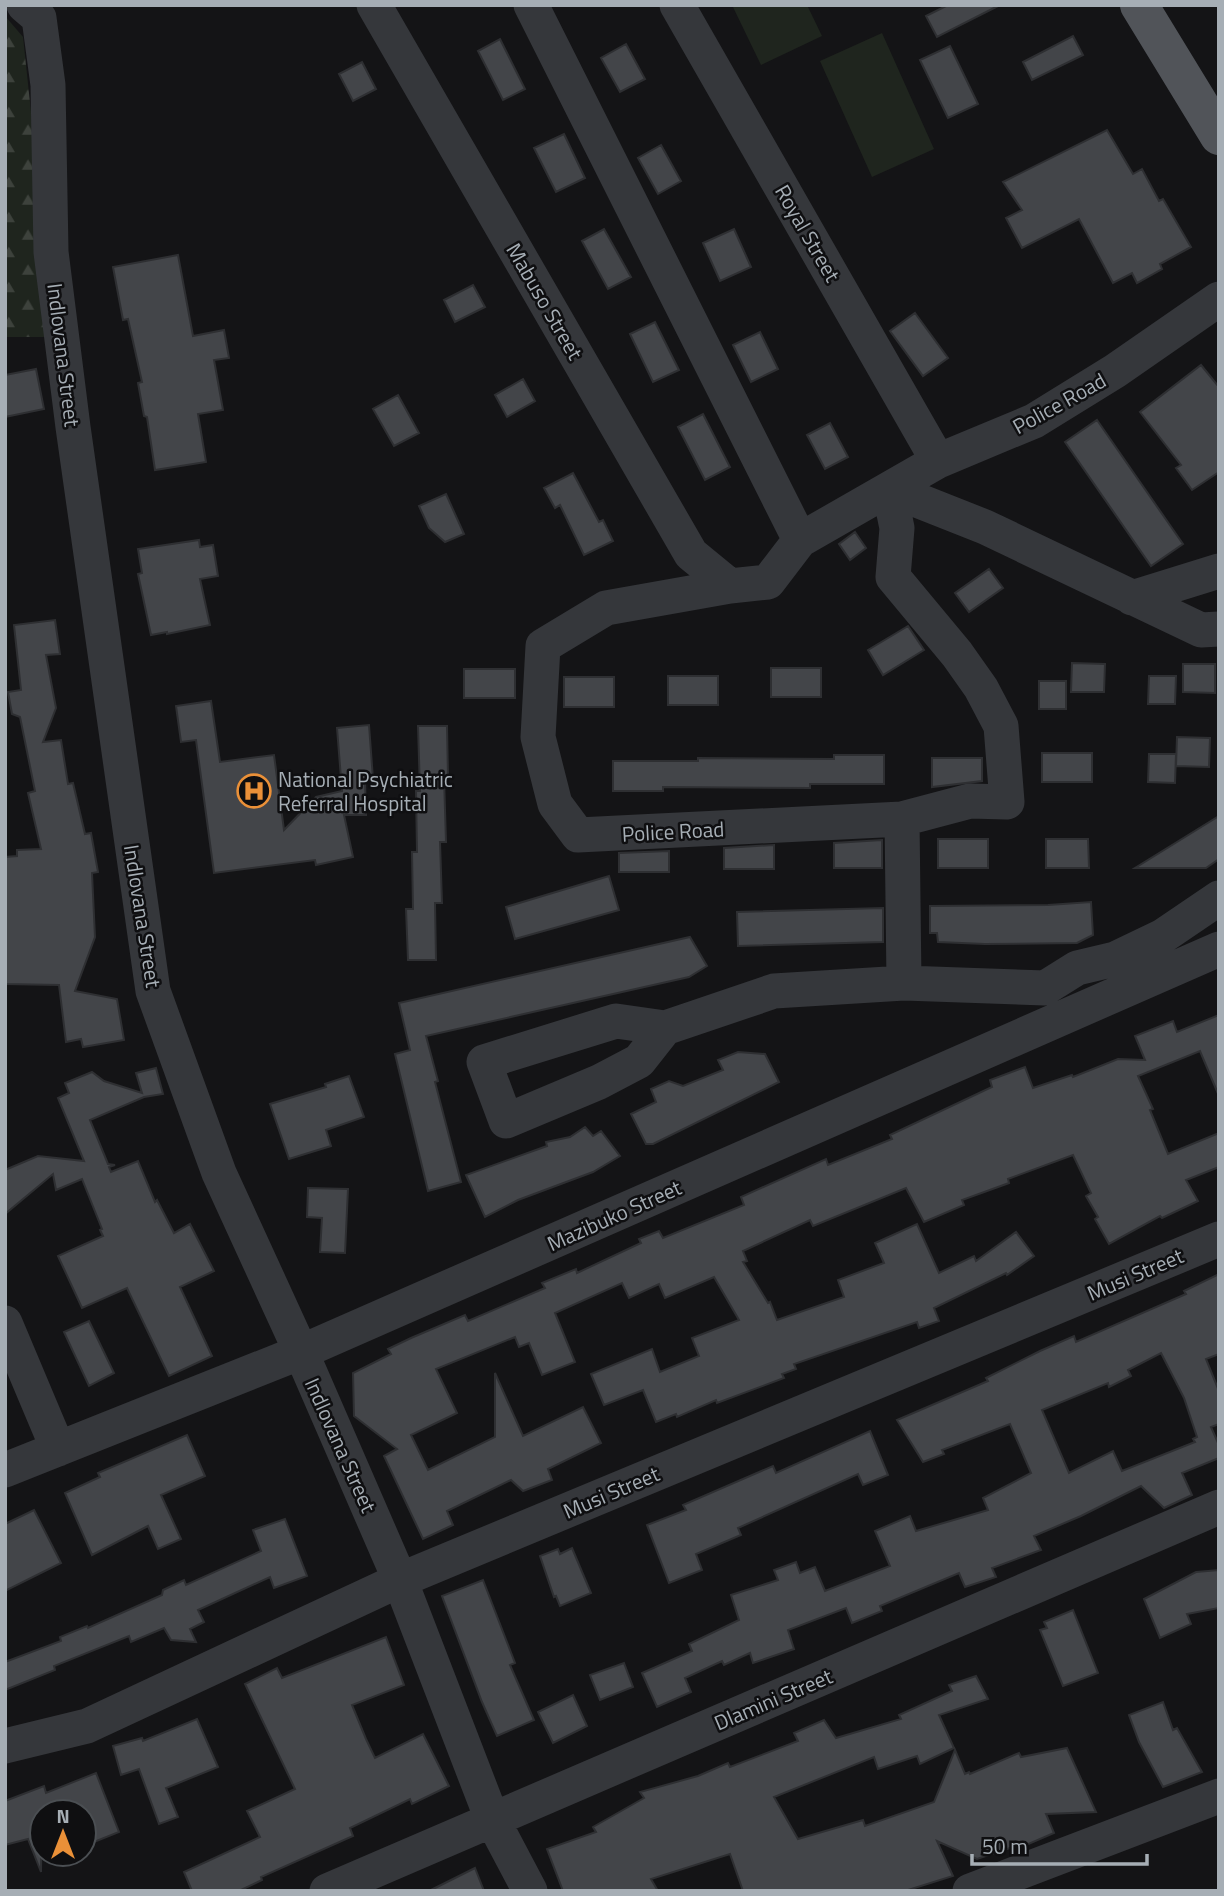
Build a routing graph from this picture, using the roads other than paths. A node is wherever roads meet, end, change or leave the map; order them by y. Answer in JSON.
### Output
{"nodes":[{"id":1,"x":24,"y":5,"type":"edge"},
{"id":2,"x":374,"y":5,"type":"edge"},
{"id":3,"x":531,"y":5,"type":"edge"},
{"id":4,"x":677,"y":5,"type":"edge"},
{"id":5,"x":1139,"y":5,"type":"edge"},
{"id":6,"x":1219,"y":136,"type":"edge"},
{"id":7,"x":1219,"y":299,"type":"edge"},
{"id":8,"x":938,"y":461,"type":"junction"},
{"id":9,"x":889,"y":489,"type":"junction"},
{"id":10,"x":800,"y":540,"type":"junction"},
{"id":11,"x":1219,"y":571,"type":"edge"},
{"id":12,"x":730,"y":586,"type":"junction"},
{"id":13,"x":1132,"y":598,"type":"junction"},
{"id":14,"x":1219,"y":629,"type":"edge"},
{"id":15,"x":902,"y":819,"type":"junction"},
{"id":16,"x":1219,"y":898,"type":"edge"},
{"id":17,"x":1219,"y":949,"type":"edge"},
{"id":18,"x":904,"y":983,"type":"junction"},
{"id":19,"x":665,"y":1028,"type":"junction"},
{"id":20,"x":580,"y":1032,"type":"junction"},
{"id":21,"x":599,"y":1082,"type":"junction"},
{"id":22,"x":1219,"y":1239,"type":"edge"},
{"id":23,"x":5,"y":1323,"type":"edge"},
{"id":24,"x":301,"y":1352,"type":"junction"},
{"id":25,"x":58,"y":1448,"type":"junction"},
{"id":26,"x":5,"y":1470,"type":"edge"},
{"id":27,"x":1219,"y":1507,"type":"edge"},
{"id":28,"x":400,"y":1580,"type":"junction"},
{"id":29,"x":5,"y":1746,"type":"edge"},
{"id":30,"x":1219,"y":1796,"type":"edge"},
{"id":31,"x":492,"y":1819,"type":"junction"},
{"id":32,"x":327,"y":1891,"type":"edge"},
{"id":33,"x":530,"y":1891,"type":"edge"},
{"id":34,"x":970,"y":1891,"type":"edge"}],
"edges":[{"from":1,"to":24,"type":"street","name":"Indlovana Street"},
{"from":2,"to":12,"type":"street","name":"Mabuso Street"},
{"from":3,"to":10,"type":"street"},
{"from":4,"to":8,"type":"street","name":"Royal Street"},
{"from":5,"to":6,"type":"main road"},
{"from":7,"to":8,"type":"street","name":"Police Road"},
{"from":8,"to":9,"type":"street","name":"Police Road"},
{"from":9,"to":10,"type":"street","name":"Police Road"},
{"from":9,"to":13,"type":"street"},
{"from":9,"to":15,"type":"street","name":"Police Road"},
{"from":10,"to":12,"type":"street","name":"Police Road"},
{"from":11,"to":13,"type":"street"},
{"from":12,"to":15,"type":"street","name":"Police Road"},
{"from":13,"to":14,"type":"street"},
{"from":15,"to":18,"type":"street"},
{"from":16,"to":18,"type":"street"},
{"from":17,"to":24,"type":"street","name":"Mazibuko Street"},
{"from":18,"to":19,"type":"street"},
{"from":19,"to":20,"type":"street"},
{"from":19,"to":21,"type":"street"},
{"from":20,"to":21,"type":"street"},
{"from":20,"to":21,"type":"street"},
{"from":22,"to":28,"type":"street","name":"Musi Street"},
{"from":23,"to":25,"type":"street"},
{"from":24,"to":25,"type":"street","name":"Mazibuko Street"},
{"from":24,"to":28,"type":"street","name":"Indlovana Street"},
{"from":25,"to":26,"type":"street","name":"Mazibuko Street"},
{"from":27,"to":31,"type":"street","name":"Dlamini Street"},
{"from":28,"to":29,"type":"street","name":"Musi Street"},
{"from":28,"to":31,"type":"street","name":"Indlovana Street"},
{"from":30,"to":34,"type":"street"},
{"from":31,"to":32,"type":"street","name":"Dlamini Street"},
{"from":31,"to":33,"type":"street","name":"Indlovana Street"}]}
